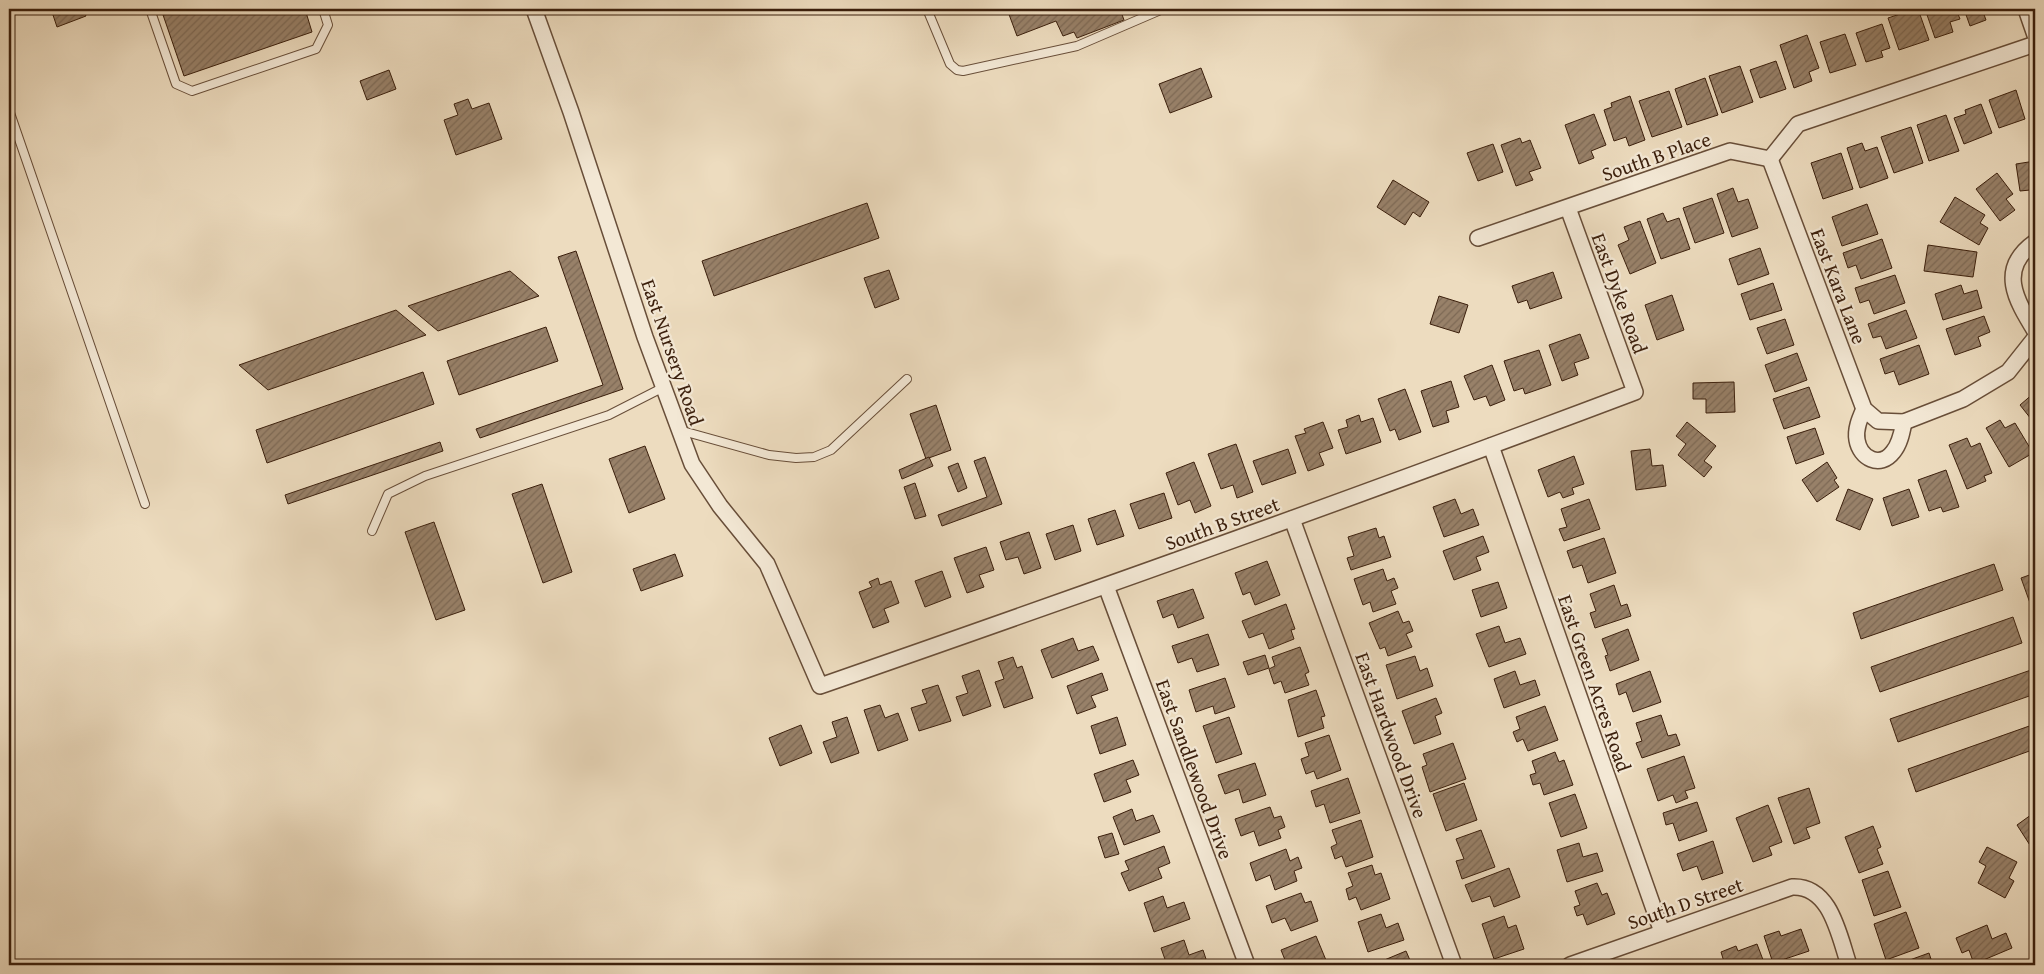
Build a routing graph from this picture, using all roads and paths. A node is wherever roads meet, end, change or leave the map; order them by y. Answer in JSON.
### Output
{"nodes":[{"id":1,"x":150,"y":9,"type":"edge"},
{"id":2,"x":323,"y":9,"type":"edge"},
{"id":3,"x":534,"y":9,"type":"edge"},
{"id":4,"x":927,"y":9,"type":"edge"},
{"id":5,"x":1163,"y":9,"type":"edge"},
{"id":6,"x":2026,"y":9,"type":"edge"},
{"id":7,"x":2035,"y":35,"type":"edge"},
{"id":8,"x":2035,"y":44,"type":"edge"},
{"id":9,"x":9,"y":110,"type":"edge"},
{"id":10,"x":1770,"y":159,"type":"junction"},
{"id":11,"x":1568,"y":208,"type":"junction"},
{"id":12,"x":1478,"y":238,"type":"dead end"},
{"id":13,"x":2035,"y":242,"type":"edge"},
{"id":14,"x":2035,"y":331,"type":"edge"},
{"id":15,"x":2035,"y":338,"type":"edge"},
{"id":16,"x":907,"y":379,"type":"dead end"},
{"id":17,"x":664,"y":387,"type":"junction"},
{"id":18,"x":1635,"y":392,"type":"joint"},
{"id":19,"x":1864,"y":409,"type":"junction"},
{"id":20,"x":1904,"y":422,"type":"junction"},
{"id":21,"x":679,"y":430,"type":"junction"},
{"id":22,"x":1491,"y":446,"type":"junction"},
{"id":23,"x":145,"y":504,"type":"dead end"},
{"id":24,"x":1292,"y":519,"type":"junction"},
{"id":25,"x":372,"y":531,"type":"dead end"},
{"id":26,"x":1106,"y":586,"type":"junction"},
{"id":27,"x":820,"y":686,"type":"joint"},
{"id":28,"x":1662,"y":932,"type":"junction"},
{"id":29,"x":1247,"y":965,"type":"edge"},
{"id":30,"x":1454,"y":965,"type":"edge"},
{"id":31,"x":1570,"y":965,"type":"edge"},
{"id":32,"x":1849,"y":965,"type":"edge"}],
"edges":[{"from":1,"to":2,"type":"lane"},
{"from":3,"to":17,"type":"street","name":"East Nursery Road"},
{"from":4,"to":5,"type":"lane"},
{"from":6,"to":7,"type":"street"},
{"from":8,"to":10,"type":"street"},
{"from":9,"to":23,"type":"lane"},
{"from":10,"to":11,"type":"street","name":"South B Place"},
{"from":10,"to":19,"type":"street","name":"East Kara Lane"},
{"from":11,"to":12,"type":"street","name":"South B Place"},
{"from":11,"to":18,"type":"street","name":"East Dyke Road"},
{"from":13,"to":14,"type":"street"},
{"from":15,"to":20,"type":"street"},
{"from":16,"to":21,"type":"lane"},
{"from":17,"to":21,"type":"street","name":"East Nursery Road"},
{"from":17,"to":25,"type":"lane"},
{"from":18,"to":22,"type":"street","name":"South B Street"},
{"from":19,"to":20,"type":"street","name":"East Kara Lane"},
{"from":19,"to":20,"type":"street"},
{"from":21,"to":27,"type":"street","name":"East Nursery Road"},
{"from":22,"to":24,"type":"street","name":"South B Street"},
{"from":22,"to":28,"type":"street","name":"East Green Acres Road"},
{"from":24,"to":26,"type":"street","name":"South B Street"},
{"from":24,"to":30,"type":"street","name":"East Hardwood Drive"},
{"from":26,"to":27,"type":"street","name":"South B Street"},
{"from":26,"to":29,"type":"street","name":"East Sandlewood Drive"},
{"from":28,"to":31,"type":"street","name":"South D Street"},
{"from":28,"to":32,"type":"street","name":"South D Street"}]}
